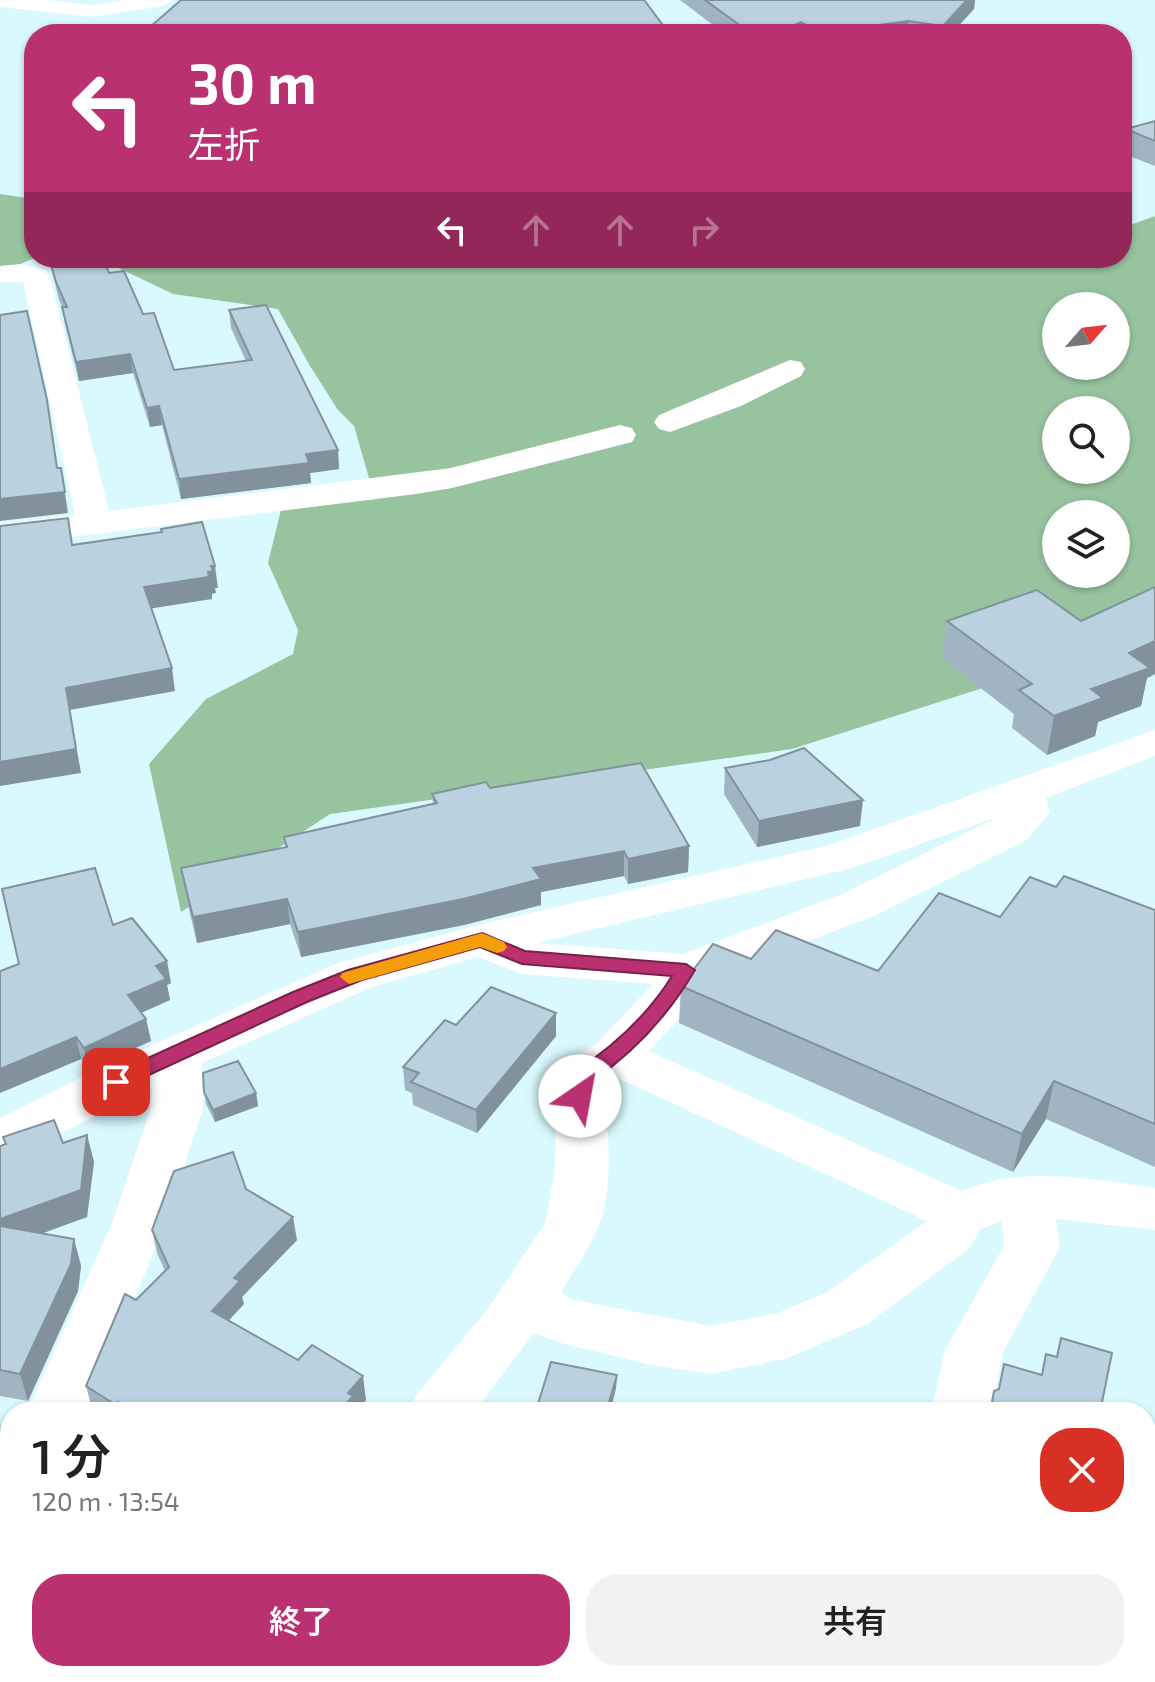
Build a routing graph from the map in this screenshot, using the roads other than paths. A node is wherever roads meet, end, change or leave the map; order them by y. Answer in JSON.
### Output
{"nodes":[{"id":1,"x":163,"y":0,"type":"edge"},
{"id":2,"x":0,"y":1,"type":"edge"},
{"id":3,"x":0,"y":274,"type":"edge"},
{"id":4,"x":790,"y":369,"type":"dead end"},
{"id":5,"x":670,"y":422,"type":"dead end"},
{"id":6,"x":620,"y":435,"type":"dead end"},
{"id":7,"x":94,"y":522,"type":"junction"},
{"id":8,"x":0,"y":535,"type":"edge"},
{"id":9,"x":1155,"y":742,"type":"edge"},
{"id":10,"x":1023,"y":792,"type":"junction"},
{"id":11,"x":482,"y":940,"type":"junction"},
{"id":12,"x":686,"y":970,"type":"junction"},
{"id":13,"x":177,"y":1056,"type":"junction"},
{"id":14,"x":615,"y":1056,"type":"junction"},
{"id":15,"x":0,"y":1141,"type":"edge"},
{"id":16,"x":1027,"y":1197,"type":"junction"},
{"id":17,"x":1155,"y":1209,"type":"edge"},
{"id":18,"x":962,"y":1214,"type":"junction"},
{"id":19,"x":526,"y":1300,"type":"junction"},
{"id":20,"x":61,"y":1402,"type":"edge"},
{"id":21,"x":447,"y":1402,"type":"edge"},
{"id":22,"x":963,"y":1402,"type":"edge"}],
"edges":[{"from":1,"to":2,"type":"street"},
{"from":3,"to":7,"type":"street"},
{"from":4,"to":5,"type":"street"},
{"from":6,"to":7,"type":"street"},
{"from":7,"to":8,"type":"street"},
{"from":9,"to":10,"type":"street"},
{"from":10,"to":11,"type":"street"},
{"from":10,"to":12,"type":"street"},
{"from":11,"to":12,"type":"street"},
{"from":11,"to":13,"type":"street"},
{"from":12,"to":14,"type":"street"},
{"from":13,"to":15,"type":"street"},
{"from":13,"to":20,"type":"street"},
{"from":14,"to":18,"type":"street"},
{"from":14,"to":19,"type":"street"},
{"from":16,"to":17,"type":"street"},
{"from":16,"to":18,"type":"street"},
{"from":16,"to":22,"type":"street"},
{"from":18,"to":19,"type":"street"},
{"from":19,"to":21,"type":"street"}]}
